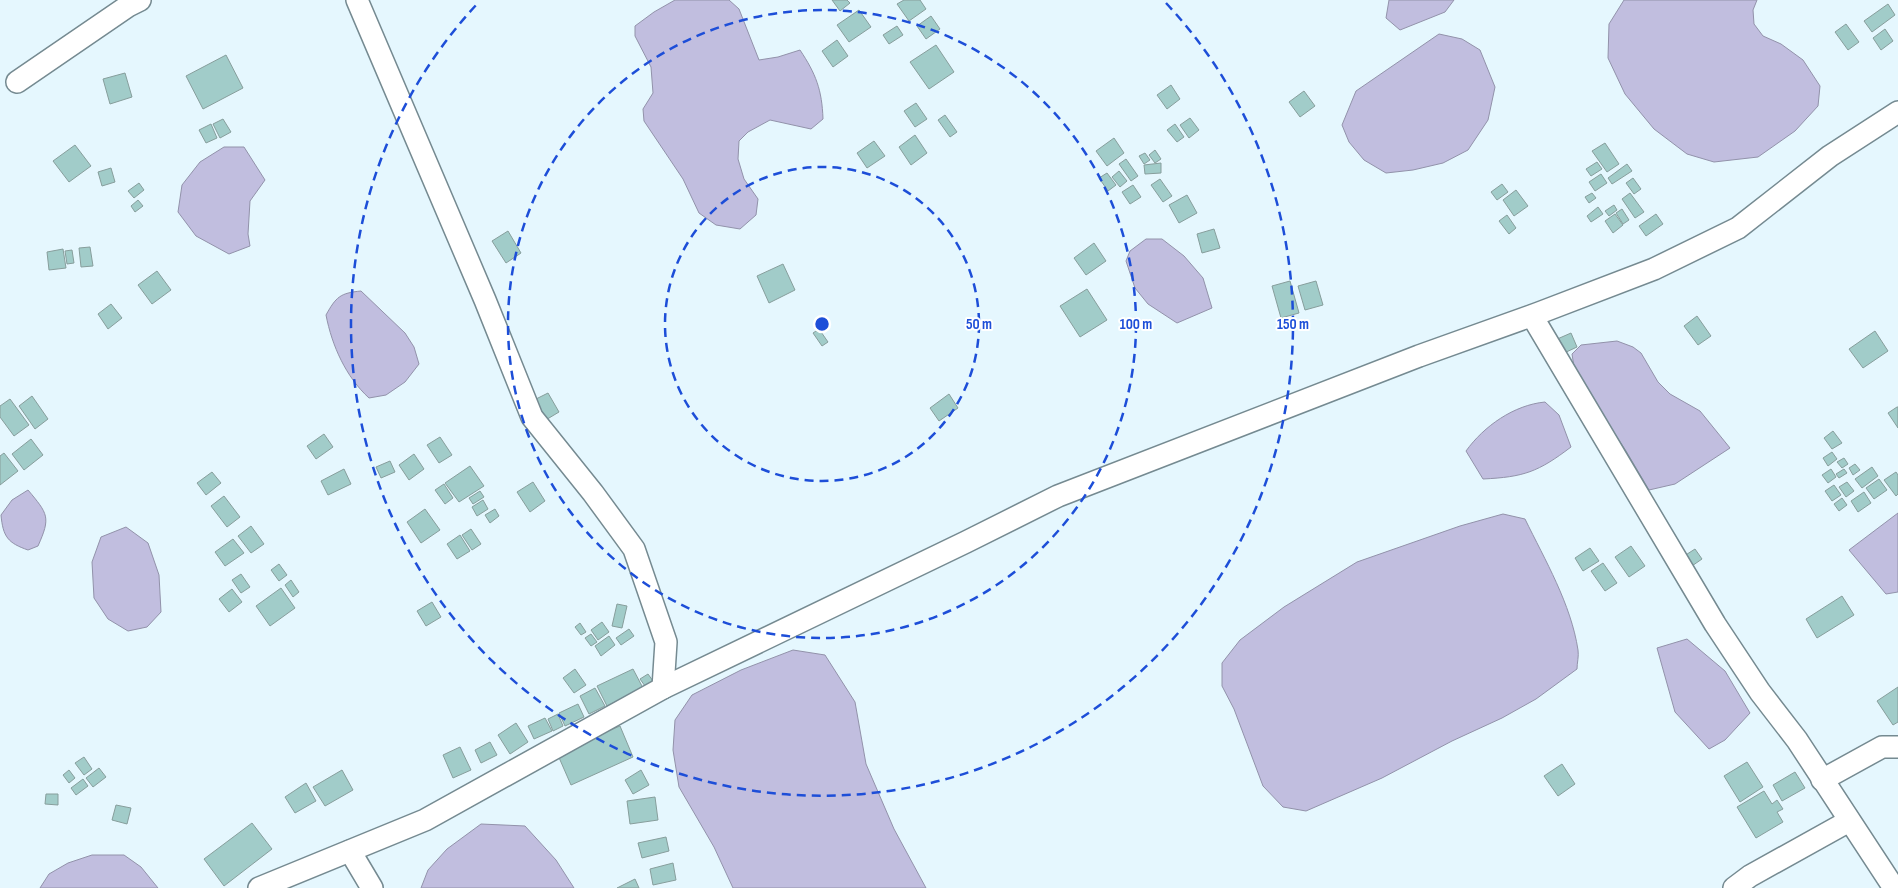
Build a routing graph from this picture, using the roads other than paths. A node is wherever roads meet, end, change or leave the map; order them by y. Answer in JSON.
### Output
{"nodes":[{"id":1,"x":140,"y":0,"type":"edge"},
{"id":2,"x":357,"y":0,"type":"edge"},
{"id":3,"x":17,"y":82,"type":"dead end"},
{"id":4,"x":1898,"y":112,"type":"edge"},
{"id":5,"x":1532,"y":316,"type":"junction"},
{"id":6,"x":663,"y":688,"type":"junction"},
{"id":7,"x":1898,"y":747,"type":"edge"},
{"id":8,"x":1822,"y":780,"type":"junction"},
{"id":9,"x":1849,"y":821,"type":"junction"},
{"id":10,"x":350,"y":851,"type":"junction"},
{"id":11,"x":259,"y":888,"type":"edge"},
{"id":12,"x":372,"y":888,"type":"edge"},
{"id":13,"x":1734,"y":888,"type":"edge"},
{"id":14,"x":1894,"y":888,"type":"edge"}],
"edges":[{"from":1,"to":3,"type":"street"},
{"from":2,"to":6,"type":"street"},
{"from":4,"to":5,"type":"street"},
{"from":5,"to":6,"type":"street"},
{"from":5,"to":8,"type":"street"},
{"from":6,"to":10,"type":"street"},
{"from":7,"to":8,"type":"street"},
{"from":8,"to":9,"type":"street"},
{"from":9,"to":13,"type":"street"},
{"from":9,"to":14,"type":"street"},
{"from":10,"to":11,"type":"street"},
{"from":10,"to":12,"type":"street"}]}
